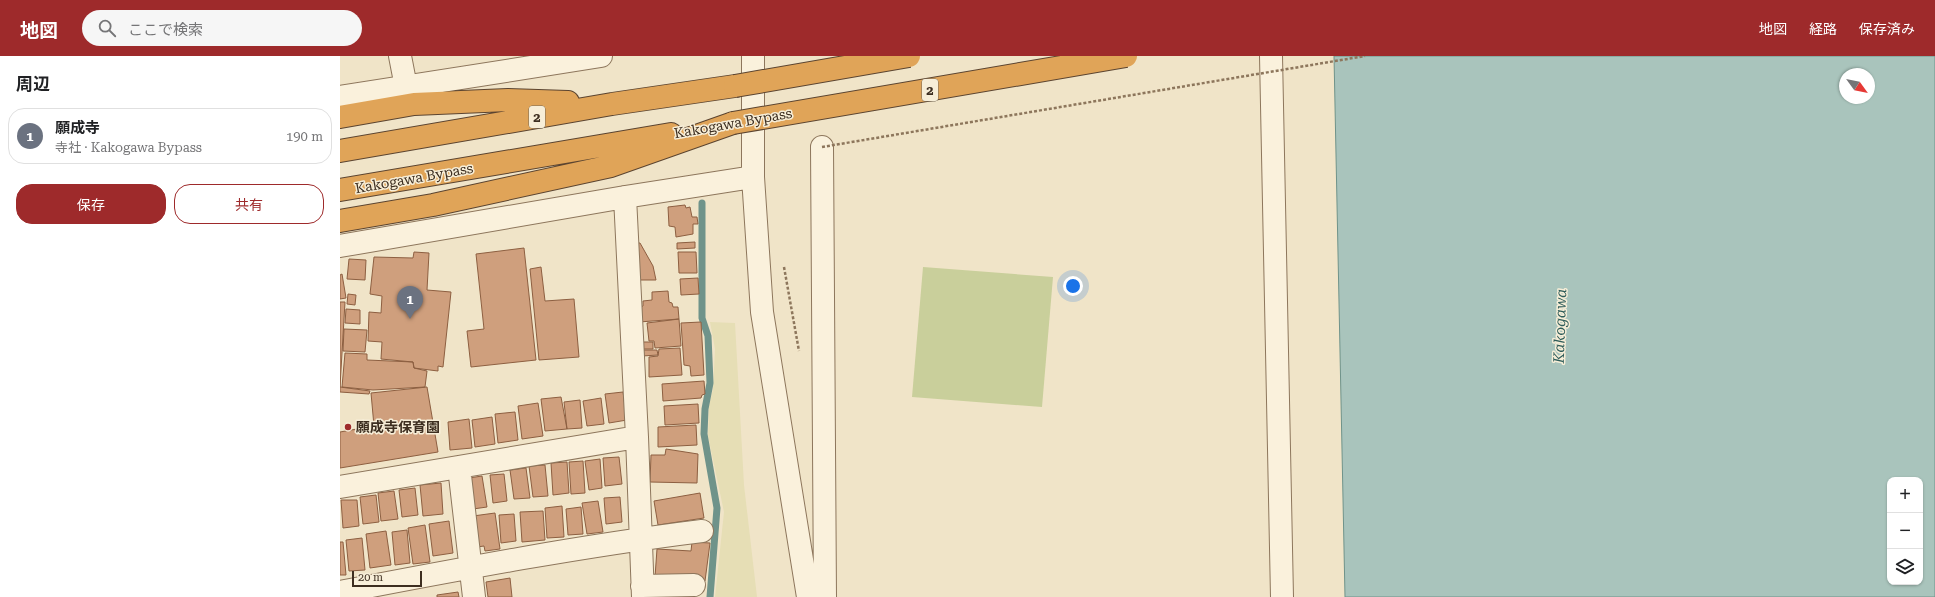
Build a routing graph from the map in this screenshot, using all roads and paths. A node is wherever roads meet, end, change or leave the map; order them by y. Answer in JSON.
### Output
{"nodes":[{"id":1,"x":400,"y":56,"type":"edge"},
{"id":2,"x":601,"y":56,"type":"edge"},
{"id":3,"x":752,"y":56,"type":"edge"},
{"id":4,"x":909,"y":56,"type":"edge"},
{"id":5,"x":1126,"y":56,"type":"edge"},
{"id":6,"x":1271,"y":56,"type":"edge"},
{"id":7,"x":1366,"y":56,"type":"edge"},
{"id":8,"x":406,"y":87,"type":"junction"},
{"id":9,"x":340,"y":97,"type":"edge"},
{"id":10,"x":612,"y":104,"type":"junction"},
{"id":11,"x":340,"y":117,"type":"edge"},
{"id":12,"x":733,"y":123,"type":"junction"},
{"id":13,"x":822,"y":147,"type":"joint"},
{"id":14,"x":340,"y":151,"type":"edge"},
{"id":15,"x":753,"y":177,"type":"junction"},
{"id":16,"x":340,"y":190,"type":"edge"},
{"id":17,"x":625,"y":197,"type":"junction"},
{"id":18,"x":340,"y":221,"type":"edge"},
{"id":19,"x":340,"y":246,"type":"edge"},
{"id":20,"x":783,"y":262,"type":"dead end"},
{"id":21,"x":800,"y":356,"type":"dead end"},
{"id":22,"x":637,"y":437,"type":"junction"},
{"id":23,"x":459,"y":467,"type":"junction"},
{"id":24,"x":340,"y":487,"type":"edge"},
{"id":25,"x":702,"y":531,"type":"dead end"},
{"id":26,"x":640,"y":539,"type":"junction"},
{"id":27,"x":469,"y":567,"type":"junction"},
{"id":28,"x":694,"y":585,"type":"dead end"},
{"id":29,"x":340,"y":592,"type":"edge"},
{"id":30,"x":643,"y":592,"type":"edge"},
{"id":31,"x":474,"y":597,"type":"edge"},
{"id":32,"x":808,"y":597,"type":"edge"},
{"id":33,"x":824,"y":597,"type":"edge"},
{"id":34,"x":1282,"y":597,"type":"edge"}],
"edges":[{"from":1,"to":8,"type":"street"},
{"from":2,"to":8,"type":"street"},
{"from":3,"to":15,"type":"street"},
{"from":4,"to":10,"type":"highway","number":"2","bridge":true},
{"from":5,"to":12,"type":"highway","name":"Kakogawa Bypass","number":"2","bridge":true},
{"from":6,"to":34,"type":"street"},
{"from":7,"to":13,"type":"path","bridge":true},
{"from":8,"to":9,"type":"street"},
{"from":10,"to":11,"type":"highway"},
{"from":10,"to":14,"type":"highway","number":"2"},
{"from":12,"to":16,"type":"highway","name":"Kakogawa Bypass","number":"2"},
{"from":12,"to":18,"type":"highway"},
{"from":13,"to":33,"type":"street"},
{"from":15,"to":17,"type":"street"},
{"from":15,"to":32,"type":"street"},
{"from":17,"to":19,"type":"street"},
{"from":17,"to":22,"type":"street"},
{"from":20,"to":21,"type":"path"},
{"from":22,"to":23,"type":"street"},
{"from":22,"to":26,"type":"street"},
{"from":23,"to":24,"type":"street"},
{"from":23,"to":27,"type":"street"},
{"from":25,"to":26,"type":"street"},
{"from":26,"to":27,"type":"street"},
{"from":26,"to":30,"type":"street"},
{"from":27,"to":29,"type":"street"},
{"from":27,"to":31,"type":"street"},
{"from":28,"to":30,"type":"street"}]}
